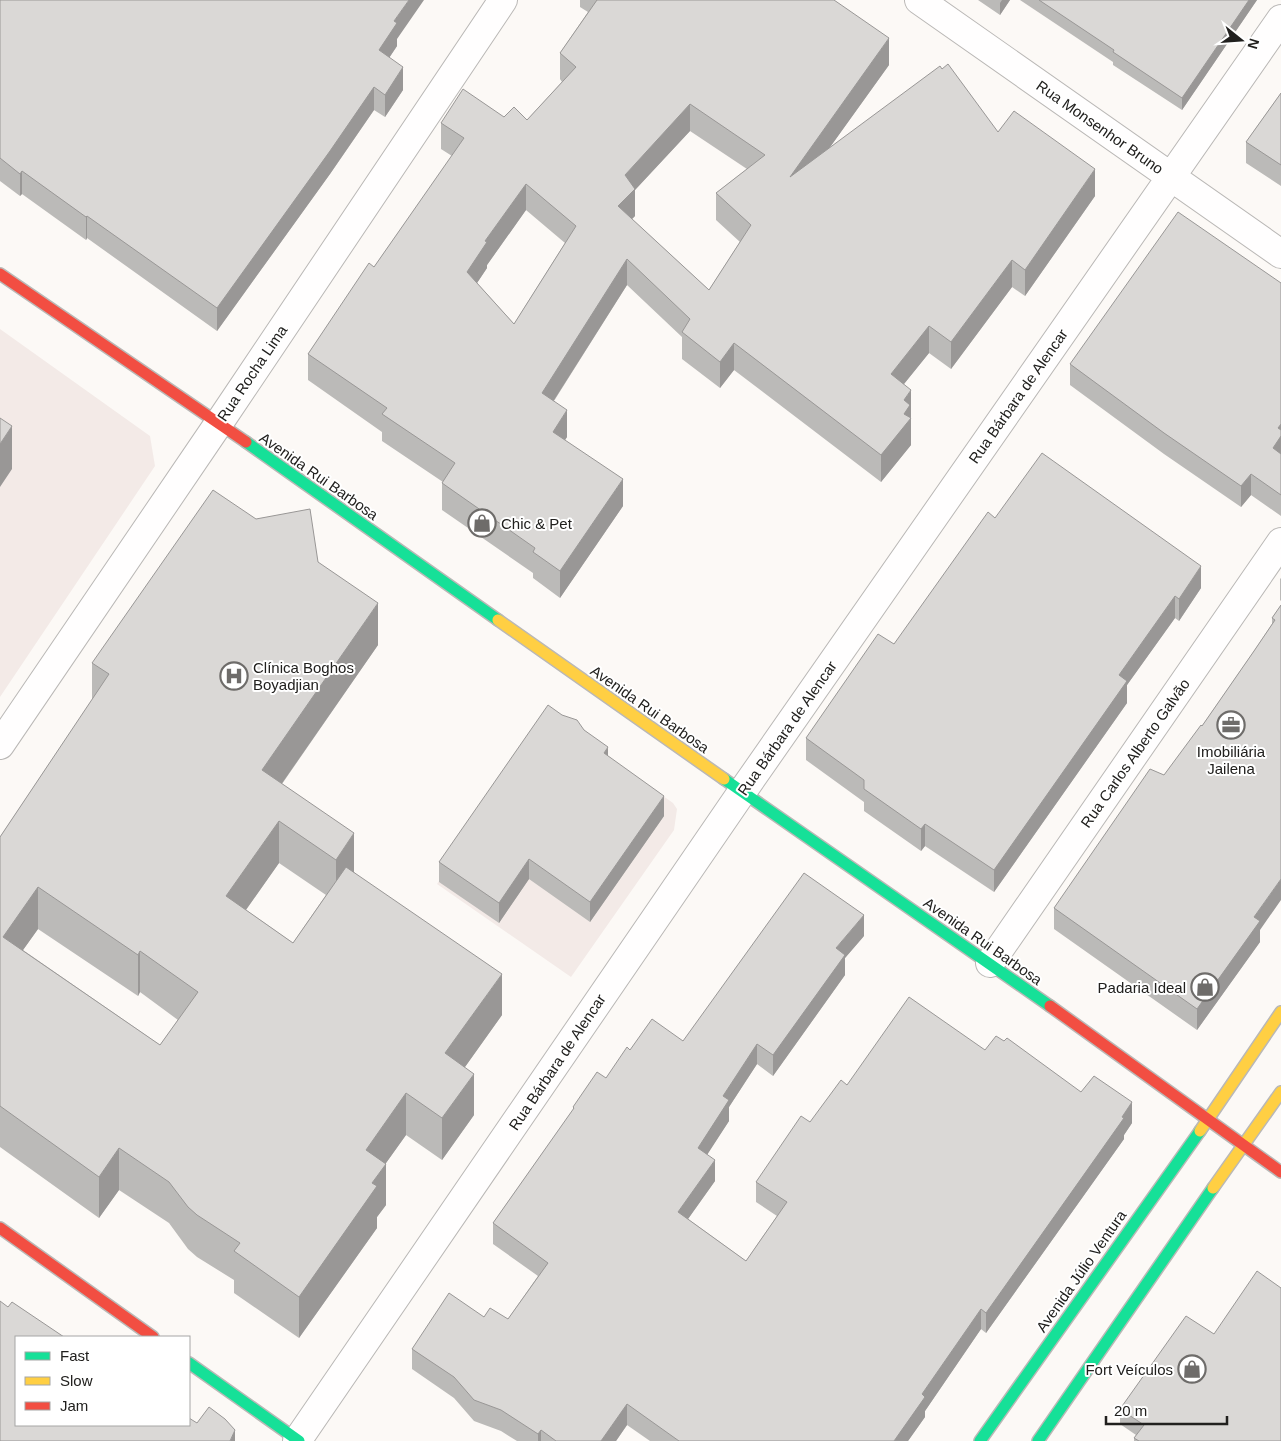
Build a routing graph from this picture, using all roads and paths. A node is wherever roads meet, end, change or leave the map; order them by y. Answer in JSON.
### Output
{"nodes":[{"id":1,"x":503,"y":0,"type":"edge"},
{"id":2,"x":919,"y":0,"type":"edge"},
{"id":3,"x":1281,"y":19,"type":"edge"},
{"id":4,"x":1171,"y":176,"type":"junction"},
{"id":5,"x":1281,"y":254,"type":"edge"},
{"id":6,"x":0,"y":274,"type":"edge"},
{"id":7,"x":219,"y":423,"type":"junction"},
{"id":8,"x":1281,"y":542,"type":"edge"},
{"id":9,"x":0,"y":745,"type":"edge"},
{"id":10,"x":742,"y":792,"type":"junction"},
{"id":11,"x":990,"y":963,"type":"junction"},
{"id":12,"x":1281,"y":1012,"type":"edge"},
{"id":13,"x":1281,"y":1092,"type":"edge"},
{"id":14,"x":1207,"y":1119,"type":"junction"},
{"id":15,"x":1243,"y":1145,"type":"junction"},
{"id":16,"x":1281,"y":1172,"type":"edge"},
{"id":17,"x":0,"y":1228,"type":"edge"},
{"id":18,"x":152,"y":1336,"type":"edge"},
{"id":19,"x":190,"y":1364,"type":"edge"},
{"id":20,"x":298,"y":1441,"type":"edge"},
{"id":21,"x":980,"y":1441,"type":"edge"},
{"id":22,"x":1038,"y":1441,"type":"edge"}],
"edges":[{"from":1,"to":7,"type":"street","name":"Rua Rocha Lima"},
{"from":2,"to":4,"type":"street","name":"Rua Monsenhor Bruno"},
{"from":3,"to":4,"type":"street","name":"Rua Bárbara de Alencar"},
{"from":4,"to":5,"type":"street","name":"Rua Monsenhor Bruno"},
{"from":4,"to":10,"type":"street","name":"Rua Bárbara de Alencar"},
{"from":6,"to":7,"type":"main road","name":"Avenida Rui Barbosa"},
{"from":7,"to":9,"type":"street","name":"Rua Rocha Lima"},
{"from":7,"to":10,"type":"main road","name":"Avenida Rui Barbosa"},
{"from":8,"to":11,"type":"street","name":"Rua Carlos Alberto Galvão"},
{"from":10,"to":11,"type":"main road","name":"Avenida Rui Barbosa"},
{"from":10,"to":20,"type":"street","name":"Rua Bárbara de Alencar"},
{"from":11,"to":14,"type":"main road","name":"Avenida Rui Barbosa"},
{"from":12,"to":14,"type":"main road","name":"Avenida Júlio Ventura"},
{"from":13,"to":15,"type":"main road"},
{"from":14,"to":15,"type":"main road","name":"Avenida Rui Barbosa"},
{"from":14,"to":21,"type":"main road","name":"Avenida Júlio Ventura"},
{"from":15,"to":16,"type":"main road","name":"Avenida Rui Barbosa"},
{"from":15,"to":22,"type":"main road"},
{"from":17,"to":18,"type":"main road"},
{"from":19,"to":20,"type":"main road"}]}
